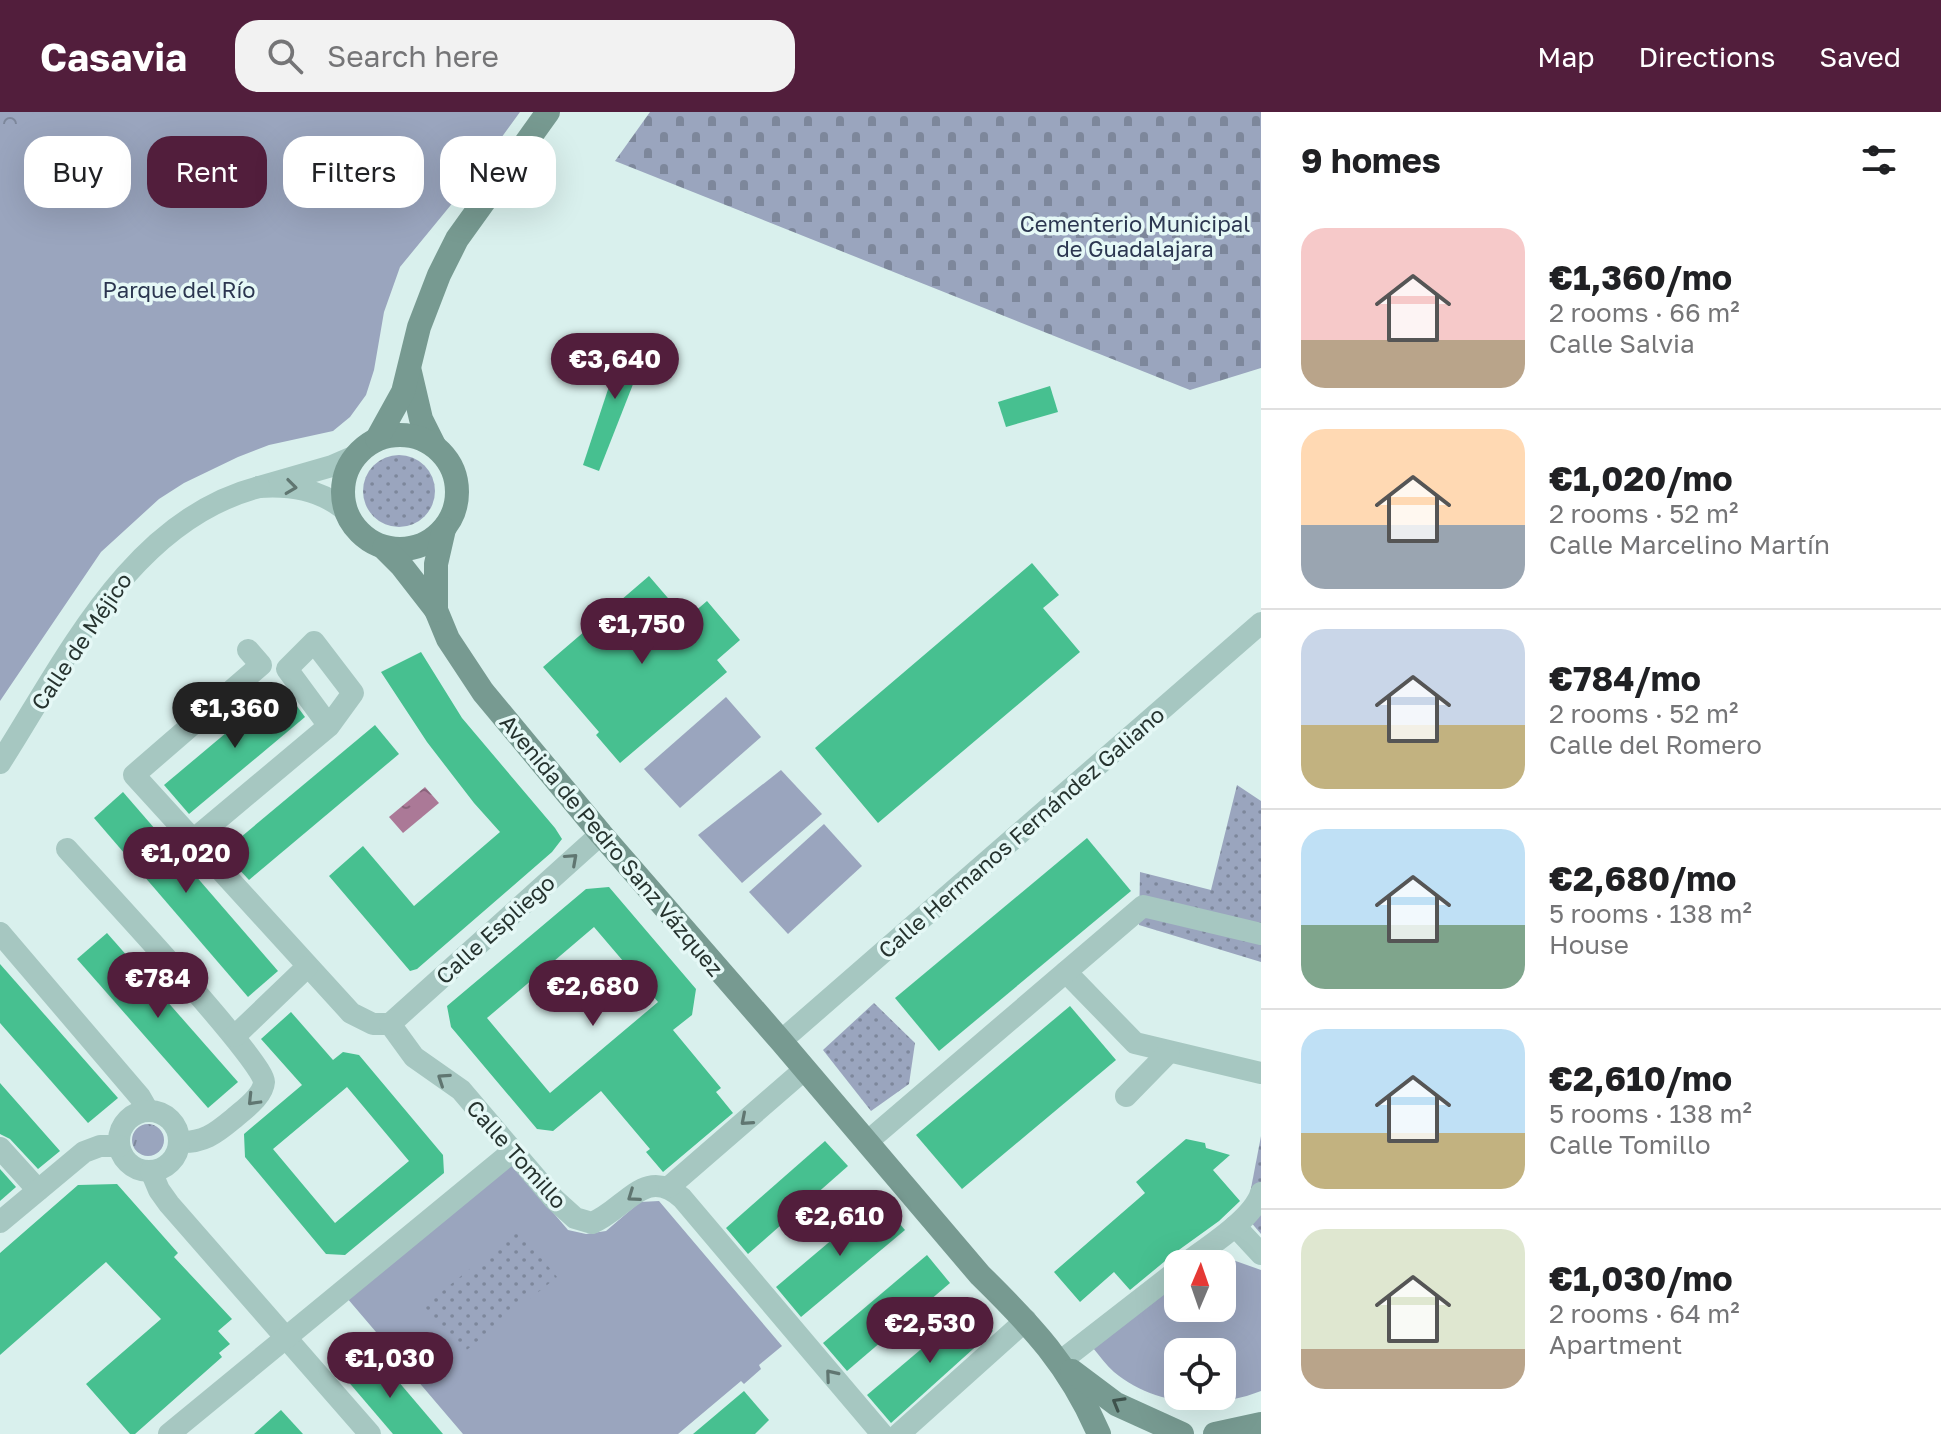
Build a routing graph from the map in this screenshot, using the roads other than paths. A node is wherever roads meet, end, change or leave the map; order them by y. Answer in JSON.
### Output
{"nodes":[{"id":1,"x":548,"y":112,"type":"edge"},
{"id":2,"x":410,"y":370,"type":"junction"},
{"id":3,"x":377,"y":439,"type":"junction"},
{"id":4,"x":434,"y":445,"type":"junction"},
{"id":5,"x":355,"y":456,"type":"junction"},
{"id":6,"x":259,"y":487,"type":"junction"},
{"id":7,"x":344,"y":509,"type":"junction"},
{"id":8,"x":444,"y":529,"type":"junction"},
{"id":9,"x":384,"y":548,"type":"junction"},
{"id":10,"x":436,"y":610,"type":"junction"},
{"id":11,"x":1261,"y":623,"type":"edge"},
{"id":12,"x":248,"y":650,"type":"dead end"},
{"id":13,"x":329,"y":726,"type":"dead end"},
{"id":14,"x":0,"y":763,"type":"edge"},
{"id":15,"x":601,"y":834,"type":"junction"},
{"id":16,"x":193,"y":840,"type":"junction"},
{"id":17,"x":67,"y":849,"type":"dead end"},
{"id":18,"x":0,"y":933,"type":"edge"},
{"id":19,"x":1261,"y":934,"type":"edge"},
{"id":20,"x":307,"y":967,"type":"junction"},
{"id":21,"x":1066,"y":972,"type":"junction"},
{"id":22,"x":390,"y":1024,"type":"junction"},
{"id":23,"x":235,"y":1036,"type":"junction"},
{"id":24,"x":781,"y":1041,"type":"junction"},
{"id":25,"x":1169,"y":1052,"type":"junction"},
{"id":26,"x":805,"y":1069,"type":"junction"},
{"id":27,"x":1261,"y":1073,"type":"edge"},
{"id":28,"x":1126,"y":1096,"type":"dead end"},
{"id":29,"x":148,"y":1111,"type":"junction"},
{"id":30,"x":179,"y":1142,"type":"junction"},
{"id":31,"x":867,"y":1142,"type":"junction"},
{"id":32,"x":119,"y":1146,"type":"junction"},
{"id":33,"x":0,"y":1148,"type":"edge"},
{"id":34,"x":513,"y":1151,"type":"junction"},
{"id":35,"x":151,"y":1171,"type":"junction"},
{"id":36,"x":669,"y":1187,"type":"junction"},
{"id":37,"x":38,"y":1190,"type":"junction"},
{"id":38,"x":1261,"y":1193,"type":"edge"},
{"id":39,"x":0,"y":1222,"type":"edge"},
{"id":40,"x":1235,"y":1226,"type":"junction"},
{"id":41,"x":1203,"y":1250,"type":"edge"},
{"id":42,"x":1261,"y":1254,"type":"edge"},
{"id":43,"x":1164,"y":1281,"type":"edge"},
{"id":44,"x":1026,"y":1320,"type":"junction"},
{"id":45,"x":287,"y":1338,"type":"junction"},
{"id":46,"x":1061,"y":1361,"type":"junction"},
{"id":47,"x":1261,"y":1424,"type":"edge"},
{"id":48,"x":914,"y":1429,"type":"edge"},
{"id":49,"x":169,"y":1434,"type":"edge"},
{"id":50,"x":370,"y":1434,"type":"edge"},
{"id":51,"x":882,"y":1434,"type":"edge"},
{"id":52,"x":1099,"y":1434,"type":"edge"},
{"id":53,"x":1182,"y":1434,"type":"edge"},
{"id":54,"x":1215,"y":1434,"type":"edge"}],
"edges":[{"from":1,"to":2,"type":"street"},
{"from":2,"to":3,"type":"street"},
{"from":2,"to":4,"type":"street"},
{"from":3,"to":4,"type":"street"},
{"from":3,"to":5,"type":"street"},
{"from":4,"to":8,"type":"street"},
{"from":5,"to":6,"type":"street","name":"Calle de Méjico"},
{"from":5,"to":7,"type":"street"},
{"from":6,"to":7,"type":"street","name":"Calle de Méjico","one_way":true},
{"from":6,"to":14,"type":"street","name":"Calle de Méjico"},
{"from":7,"to":9,"type":"street"},
{"from":8,"to":9,"type":"street"},
{"from":8,"to":10,"type":"street","name":"Avenida de Pedro Sanz Vázquez"},
{"from":9,"to":10,"type":"street","name":"Avenida de Pedro Sanz Vázquez"},
{"from":10,"to":15,"type":"street","name":"Avenida de Pedro Sanz Vázquez"},
{"from":11,"to":24,"type":"street","name":"Calle Hermanos Fernández Galiano"},
{"from":12,"to":16,"type":"street"},
{"from":13,"to":16,"type":"street"},
{"from":22,"to":15,"type":"street","name":"Calle Espliego","one_way":true},
{"from":15,"to":24,"type":"street","name":"Avenida de Pedro Sanz Vázquez"},
{"from":16,"to":20,"type":"street"},
{"from":17,"to":23,"type":"street"},
{"from":18,"to":29,"type":"street"},
{"from":19,"to":21,"type":"street"},
{"from":20,"to":22,"type":"street"},
{"from":20,"to":23,"type":"street"},
{"from":21,"to":25,"type":"street"},
{"from":21,"to":31,"type":"street"},
{"from":34,"to":22,"type":"street","name":"Calle Tomillo","one_way":true},
{"from":23,"to":30,"type":"street","one_way":true},
{"from":24,"to":26,"type":"street","name":"Avenida de Pedro Sanz Vázquez"},
{"from":25,"to":27,"type":"street"},
{"from":25,"to":28,"type":"street"},
{"from":26,"to":31,"type":"street","name":"Avenida de Pedro Sanz Vázquez"},
{"from":26,"to":36,"type":"street","one_way":true},
{"from":29,"to":30,"type":"street"},
{"from":29,"to":32,"type":"street"},
{"from":30,"to":35,"type":"street"},
{"from":31,"to":44,"type":"street","name":"Avenida de Pedro Sanz Vázquez"},
{"from":32,"to":35,"type":"street"},
{"from":32,"to":37,"type":"street"},
{"from":33,"to":37,"type":"street"},
{"from":36,"to":34,"type":"street","name":"Calle Tomillo","one_way":true},
{"from":34,"to":45,"type":"street"},
{"from":35,"to":45,"type":"street"},
{"from":51,"to":36,"type":"street","one_way":true},
{"from":37,"to":39,"type":"street"},
{"from":38,"to":40,"type":"street"},
{"from":40,"to":41,"type":"street"},
{"from":40,"to":42,"type":"street"},
{"from":43,"to":46,"type":"street"},
{"from":44,"to":46,"type":"street","name":"Avenida de Pedro Sanz Vázquez"},
{"from":44,"to":48,"type":"street"},
{"from":45,"to":49,"type":"street"},
{"from":45,"to":50,"type":"street"},
{"from":46,"to":52,"type":"street","name":"Avenida de Pedro Sanz Vázquez"},
{"from":53,"to":46,"type":"street","name":"Avenida de Pedro Sanz Vázquez","one_way":true},
{"from":47,"to":54,"type":"street"}]}
